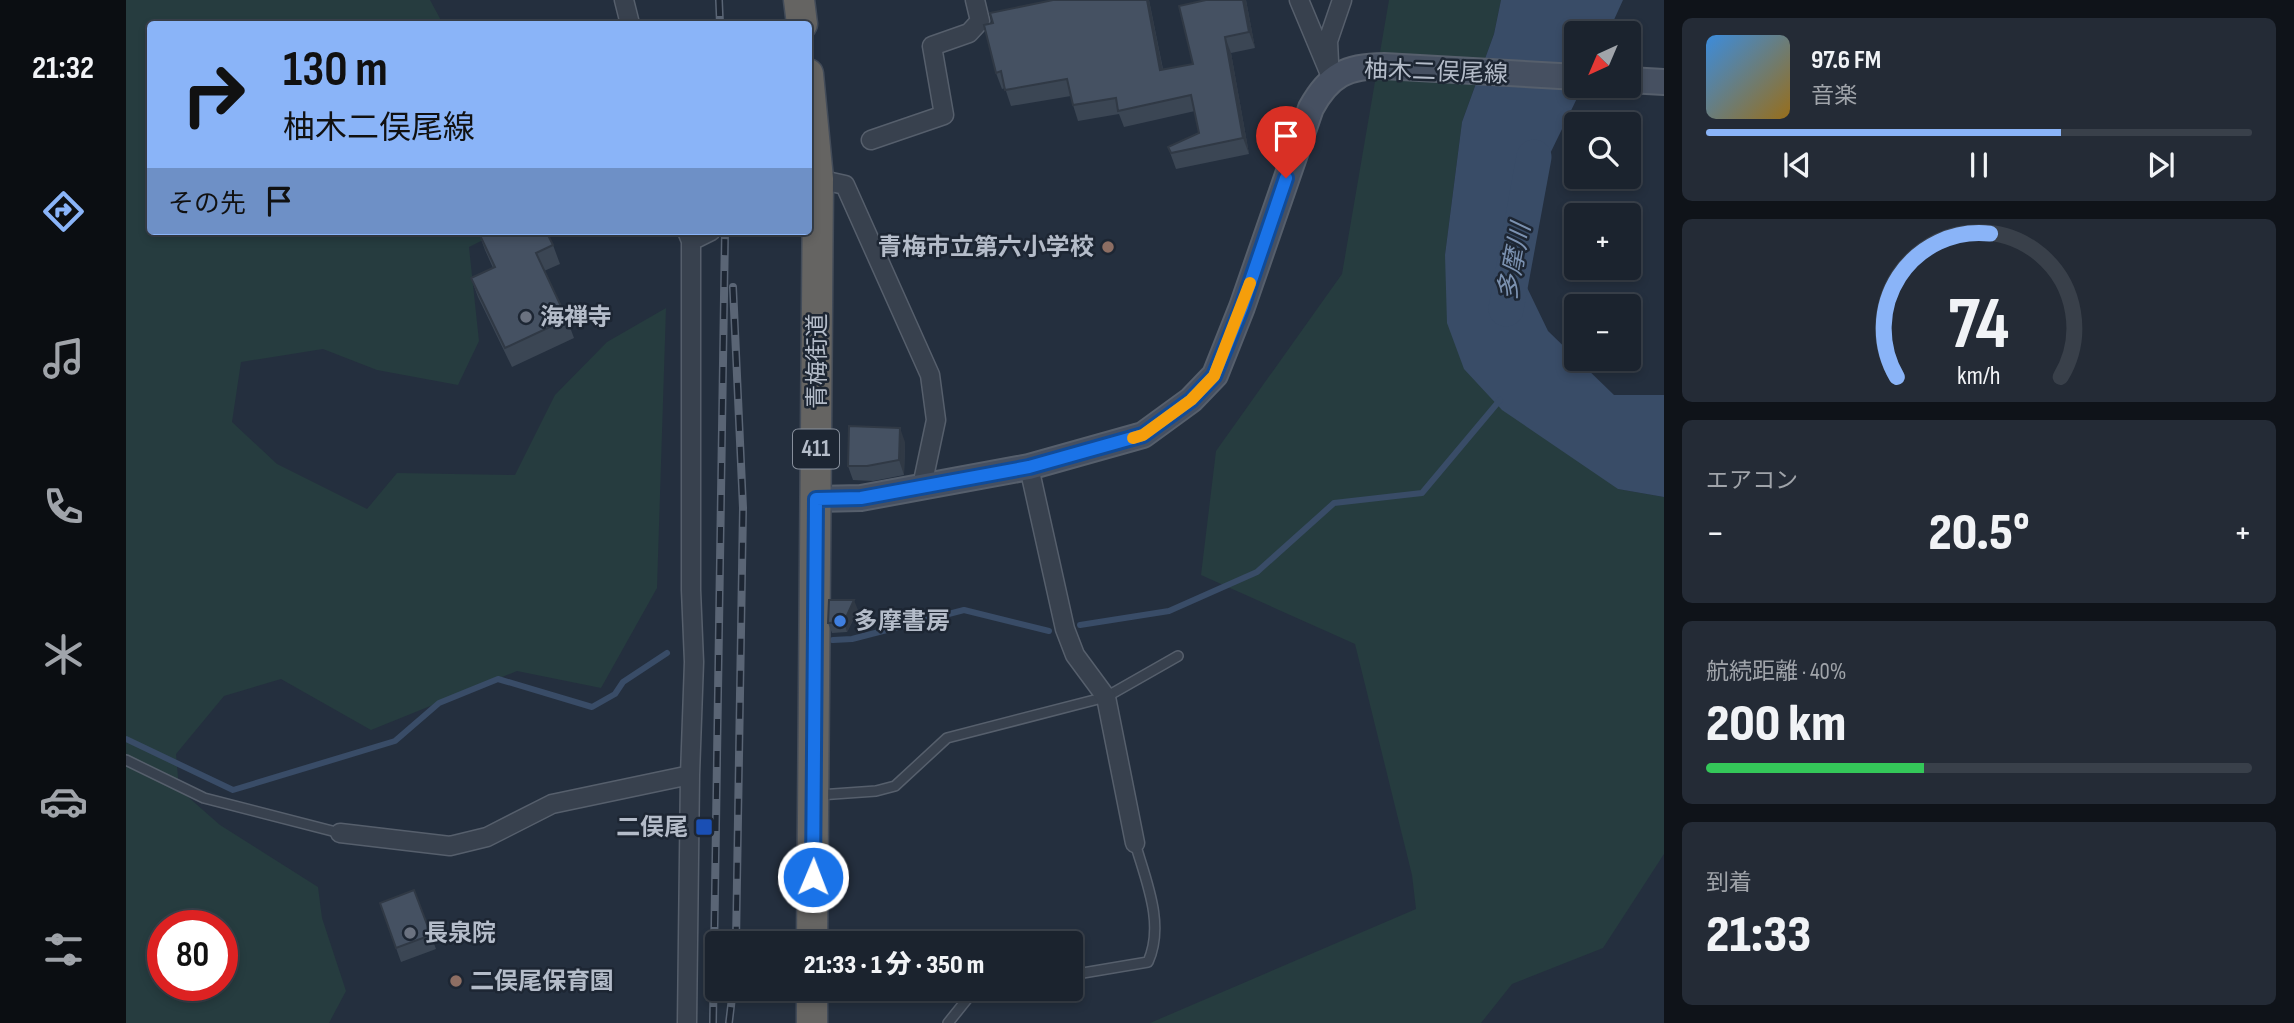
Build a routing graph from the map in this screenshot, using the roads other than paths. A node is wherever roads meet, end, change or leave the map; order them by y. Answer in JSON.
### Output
{"nodes":[{"id":1,"x":624,"y":0,"type":"edge"},
{"id":2,"x":799,"y":0,"type":"edge"},
{"id":3,"x":975,"y":0,"type":"edge"},
{"id":4,"x":1299,"y":0,"type":"edge"},
{"id":5,"x":1342,"y":0,"type":"edge"},
{"id":6,"x":629,"y":21,"type":"edge"},
{"id":7,"x":802,"y":21,"type":"edge"},
{"id":8,"x":1564,"y":76,"type":"edge"},
{"id":9,"x":1332,"y":79,"type":"junction"},
{"id":10,"x":1642,"y":81,"type":"edge"},
{"id":11,"x":1664,"y":82,"type":"edge"},
{"id":12,"x":871,"y":140,"type":"dead end"},
{"id":13,"x":812,"y":160,"type":"edge"},
{"id":14,"x":813,"y":181,"type":"edge"},
{"id":15,"x":689,"y":236,"type":"edge"},
{"id":16,"x":1029,"y":467,"type":"junction"},
{"id":17,"x":922,"y":486,"type":"junction"},
{"id":18,"x":816,"y":499,"type":"junction"},
{"id":19,"x":1178,"y":656,"type":"dead end"},
{"id":20,"x":1106,"y":697,"type":"junction"},
{"id":21,"x":126,"y":761,"type":"edge"},
{"id":22,"x":690,"y":775,"type":"junction"},
{"id":23,"x":813,"y":796,"type":"junction"},
{"id":24,"x":340,"y":833,"type":"joint"},
{"id":25,"x":1135,"y":843,"type":"joint"},
{"id":26,"x":812,"y":931,"type":"edge"},
{"id":27,"x":1083,"y":973,"type":"edge"},
{"id":28,"x":812,"y":1001,"type":"edge"},
{"id":29,"x":966,"y":1001,"type":"edge"},
{"id":30,"x":687,"y":1023,"type":"edge"},
{"id":31,"x":812,"y":1023,"type":"edge"},
{"id":32,"x":948,"y":1023,"type":"edge"}],
"edges":[{"from":1,"to":6,"type":"street"},
{"from":2,"to":7,"type":"highway"},
{"from":3,"to":12,"type":"street"},
{"from":4,"to":9,"type":"street"},
{"from":5,"to":9,"type":"street"},
{"from":8,"to":9,"type":"main road","name":"柚木二俣尾線"},
{"from":9,"to":16,"type":"main road","name":"柚木二俣尾線"},
{"from":10,"to":11,"type":"main road"},
{"from":13,"to":14,"type":"highway","name":"青梅街道","number":"411"},
{"from":14,"to":17,"type":"street"},
{"from":14,"to":18,"type":"highway","name":"青梅街道","number":"411"},
{"from":15,"to":22,"type":"street"},
{"from":16,"to":17,"type":"main road","name":"柚木二俣尾線"},
{"from":16,"to":20,"type":"street"},
{"from":17,"to":18,"type":"main road","name":"柚木二俣尾線"},
{"from":18,"to":23,"type":"highway","name":"青梅街道","number":"411"},
{"from":19,"to":20,"type":"lane"},
{"from":20,"to":23,"type":"lane"},
{"from":20,"to":25,"type":"street"},
{"from":21,"to":24,"type":"lane"},
{"from":22,"to":24,"type":"street"},
{"from":22,"to":30,"type":"street"},
{"from":23,"to":26,"type":"highway","name":"青梅街道","number":"411"},
{"from":25,"to":27,"type":"lane"},
{"from":28,"to":31,"type":"highway"},
{"from":29,"to":32,"type":"lane"}]}
